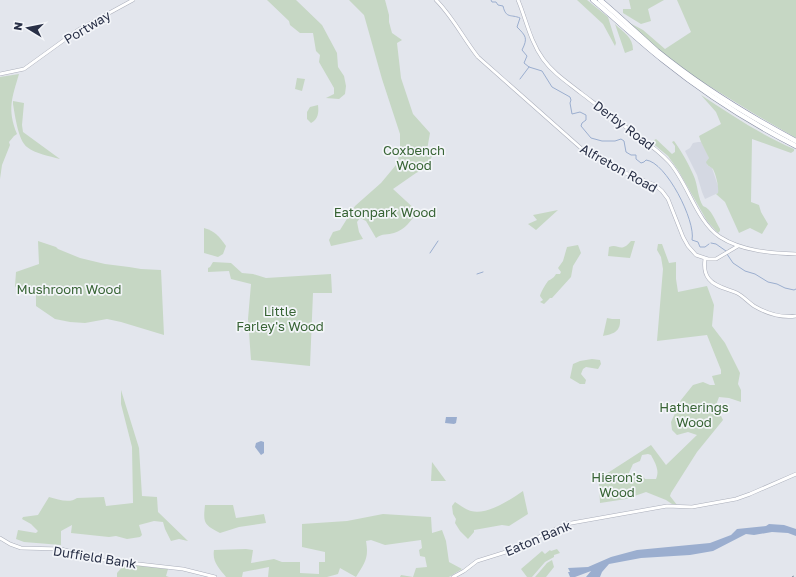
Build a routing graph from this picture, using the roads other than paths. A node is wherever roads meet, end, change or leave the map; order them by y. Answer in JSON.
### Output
{"nodes":[{"id":1,"x":133,"y":0,"type":"edge"},
{"id":2,"x":436,"y":0,"type":"edge"},
{"id":3,"x":518,"y":0,"type":"edge"},
{"id":4,"x":593,"y":0,"type":"edge"},
{"id":5,"x":600,"y":0,"type":"edge"},
{"id":6,"x":608,"y":10,"type":"junction"},
{"id":7,"x":0,"y":74,"type":"edge"},
{"id":8,"x":796,"y":141,"type":"edge"},
{"id":9,"x":796,"y":146,"type":"edge"},
{"id":10,"x":738,"y":246,"type":"junction"},
{"id":11,"x":796,"y":254,"type":"edge"},
{"id":12,"x":705,"y":259,"type":"junction"},
{"id":13,"x":796,"y":316,"type":"edge"},
{"id":14,"x":796,"y":474,"type":"edge"},
{"id":15,"x":0,"y":538,"type":"edge"},
{"id":16,"x":215,"y":577,"type":"edge"},
{"id":17,"x":453,"y":577,"type":"edge"}],
"edges":[{"from":1,"to":7,"type":"street","name":"Portway"},
{"from":2,"to":12,"type":"street","name":"Alfreton Road"},
{"from":3,"to":10,"type":"street","name":"Derby Road"},
{"from":4,"to":6,"type":"highway"},
{"from":5,"to":6,"type":"highway"},
{"from":6,"to":8,"type":"highway"},
{"from":6,"to":9,"type":"highway"},
{"from":10,"to":11,"type":"street"},
{"from":10,"to":12,"type":"street"},
{"from":12,"to":13,"type":"street"},
{"from":14,"to":17,"type":"street","name":"Eaton Bank"},
{"from":15,"to":16,"type":"street","name":"Duffield Bank"}]}
